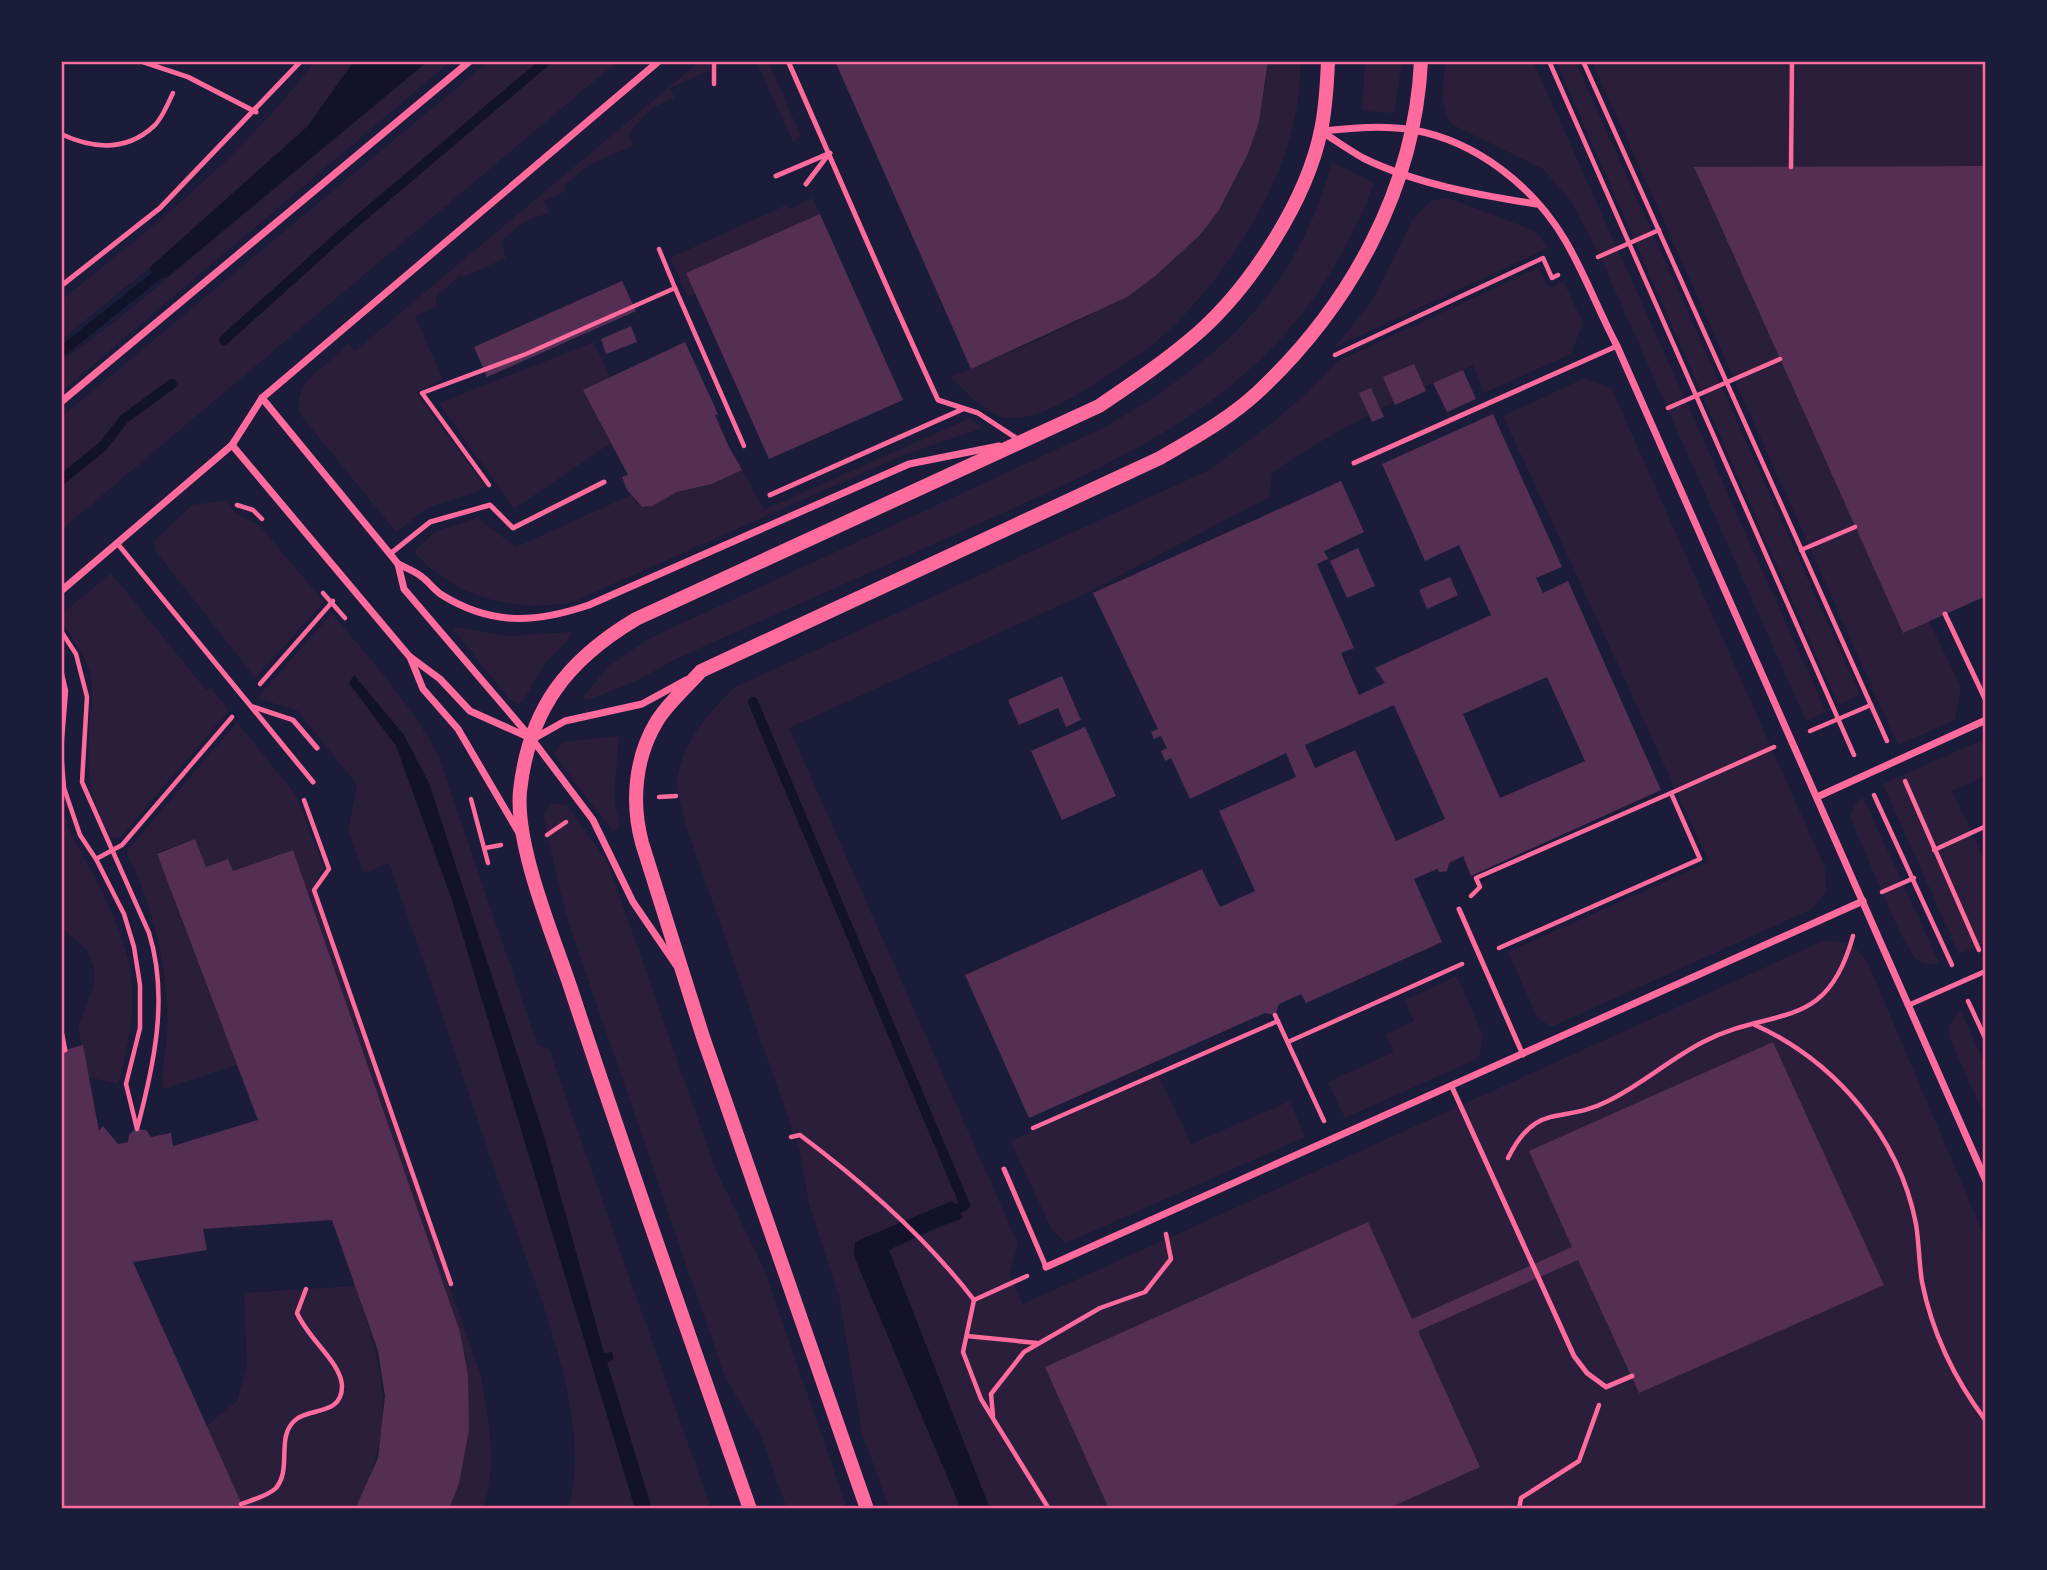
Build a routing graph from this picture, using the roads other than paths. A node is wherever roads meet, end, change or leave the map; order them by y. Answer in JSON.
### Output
{"nodes":[{"id":1,"x":140,"y":61,"type":"edge"},
{"id":2,"x":301,"y":61,"type":"edge"},
{"id":3,"x":470,"y":61,"type":"edge"},
{"id":4,"x":659,"y":61,"type":"edge"},
{"id":5,"x":788,"y":61,"type":"edge"},
{"id":6,"x":1328,"y":61,"type":"edge"},
{"id":7,"x":1421,"y":61,"type":"edge"},
{"id":8,"x":256,"y":112,"type":"junction"},
{"id":9,"x":1413,"y":130,"type":"junction"},
{"id":10,"x":1321,"y":131,"type":"junction"},
{"id":11,"x":830,"y":153,"type":"junction"},
{"id":12,"x":1402,"y":173,"type":"junction"},
{"id":13,"x":776,"y":176,"type":"dead end"},
{"id":14,"x":806,"y":184,"type":"dead end"},
{"id":15,"x":1536,"y":204,"type":"junction"},
{"id":16,"x":61,"y":286,"type":"edge"},
{"id":17,"x":1616,"y":346,"type":"junction"},
{"id":18,"x":262,"y":398,"type":"junction"},
{"id":19,"x":61,"y":402,"type":"edge"},
{"id":20,"x":963,"y":409,"type":"junction"},
{"id":21,"x":1022,"y":442,"type":"junction"},
{"id":22,"x":232,"y":445,"type":"junction"},
{"id":23,"x":1354,"y":463,"type":"dead end"},
{"id":24,"x":604,"y":482,"type":"dead end"},
{"id":25,"x":770,"y":495,"type":"dead end"},
{"id":26,"x":117,"y":543,"type":"junction"},
{"id":27,"x":390,"y":554,"type":"junction"},
{"id":28,"x":398,"y":564,"type":"junction"},
{"id":29,"x":61,"y":591,"type":"edge"},
{"id":30,"x":1945,"y":614,"type":"dead end"},
{"id":31,"x":410,"y":656,"type":"junction"},
{"id":32,"x":701,"y":671,"type":"junction"},
{"id":33,"x":1986,"y":701,"type":"edge"},
{"id":34,"x":253,"y":707,"type":"junction"},
{"id":35,"x":1986,"y":720,"type":"edge"},
{"id":36,"x":532,"y":739,"type":"junction"},
{"id":37,"x":317,"y":748,"type":"dead end"},
{"id":38,"x":313,"y":782,"type":"dead end"},
{"id":39,"x":1817,"y":797,"type":"junction"},
{"id":40,"x":523,"y":840,"type":"junction"},
{"id":41,"x":1863,"y":901,"type":"junction"},
{"id":42,"x":1459,"y":909,"type":"road end"},
{"id":43,"x":1986,"y":971,"type":"edge"},
{"id":44,"x":683,"y":976,"type":"junction"},
{"id":45,"x":1909,"y":1005,"type":"junction"},
{"id":46,"x":61,"y":1030,"type":"edge"},
{"id":47,"x":65,"y":1049,"type":"dead end"},
{"id":48,"x":1523,"y":1055,"type":"junction"},
{"id":49,"x":1452,"y":1087,"type":"junction"},
{"id":50,"x":1004,"y":1169,"type":"dead end"},
{"id":51,"x":1986,"y":1181,"type":"edge"},
{"id":52,"x":1046,"y":1267,"type":"joint"},
{"id":53,"x":1632,"y":1376,"type":"dead end"},
{"id":54,"x":750,"y":1509,"type":"edge"},
{"id":55,"x":867,"y":1509,"type":"edge"}],
"edges":[{"from":1,"to":8,"type":"lane"},
{"from":2,"to":8,"type":"lane"},
{"from":3,"to":19,"type":"street"},
{"from":4,"to":18,"type":"street"},
{"from":5,"to":11,"type":"lane"},
{"from":6,"to":10,"type":"main road"},
{"from":7,"to":9,"type":"main road"},
{"from":8,"to":16,"type":"lane"},
{"from":9,"to":10,"type":"street"},
{"from":9,"to":12,"type":"main road"},
{"from":9,"to":15,"type":"street"},
{"from":10,"to":12,"type":"street"},
{"from":10,"to":21,"type":"main road"},
{"from":11,"to":13,"type":"lane"},
{"from":11,"to":14,"type":"lane"},
{"from":11,"to":20,"type":"lane"},
{"from":12,"to":15,"type":"street"},
{"from":12,"to":32,"type":"main road"},
{"from":15,"to":17,"type":"street"},
{"from":17,"to":23,"type":"lane"},
{"from":17,"to":39,"type":"street"},
{"from":18,"to":22,"type":"street"},
{"from":18,"to":27,"type":"street"},
{"from":20,"to":21,"type":"lane"},
{"from":20,"to":25,"type":"lane"},
{"from":21,"to":28,"type":"street"},
{"from":21,"to":36,"type":"main road"},
{"from":22,"to":26,"type":"street"},
{"from":22,"to":31,"type":"street"},
{"from":24,"to":27,"type":"lane"},
{"from":26,"to":29,"type":"street"},
{"from":26,"to":34,"type":"lane"},
{"from":27,"to":28,"type":"street"},
{"from":28,"to":36,"type":"street"},
{"from":30,"to":33,"type":"lane"},
{"from":31,"to":36,"type":"street"},
{"from":31,"to":40,"type":"street"},
{"from":32,"to":36,"type":"street"},
{"from":32,"to":44,"type":"main road"},
{"from":34,"to":37,"type":"lane"},
{"from":34,"to":38,"type":"lane"},
{"from":35,"to":39,"type":"street"},
{"from":36,"to":40,"type":"main road"},
{"from":36,"to":44,"type":"street"},
{"from":39,"to":41,"type":"street"},
{"from":40,"to":54,"type":"main road"},
{"from":41,"to":45,"type":"street"},
{"from":41,"to":48,"type":"street"},
{"from":42,"to":48,"type":"lane"},
{"from":43,"to":45,"type":"lane"},
{"from":44,"to":55,"type":"main road"},
{"from":45,"to":51,"type":"street"},
{"from":46,"to":47,"type":"lane"},
{"from":48,"to":49,"type":"street"},
{"from":49,"to":52,"type":"street"},
{"from":49,"to":53,"type":"lane"},
{"from":50,"to":52,"type":"lane"}]}
